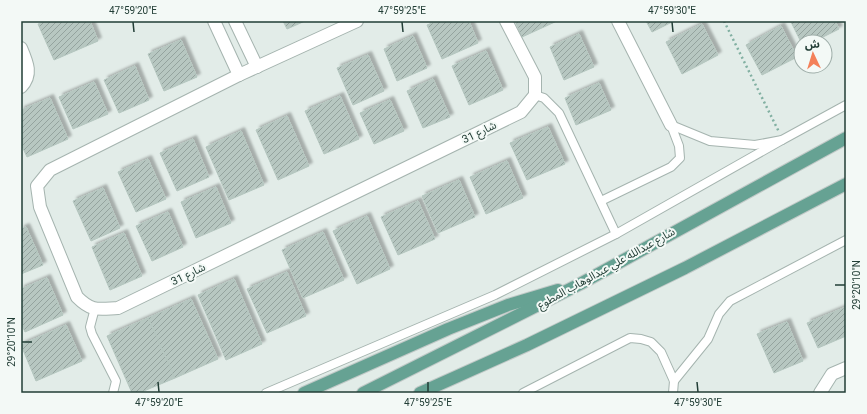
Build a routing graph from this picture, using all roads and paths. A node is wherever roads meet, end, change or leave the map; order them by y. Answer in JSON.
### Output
{"nodes":[{"id":1,"x":214,"y":21,"type":"edge"},
{"id":2,"x":235,"y":21,"type":"edge"},
{"id":3,"x":357,"y":21,"type":"edge"},
{"id":4,"x":506,"y":21,"type":"edge"},
{"id":5,"x":618,"y":21,"type":"edge"},
{"id":6,"x":724,"y":21,"type":"edge"},
{"id":7,"x":21,"y":48,"type":"edge"},
{"id":8,"x":257,"y":67,"type":"junction"},
{"id":9,"x":239,"y":75,"type":"junction"},
{"id":10,"x":21,"y":87,"type":"edge"},
{"id":11,"x":535,"y":94,"type":"junction"},
{"id":12,"x":846,"y":105,"type":"edge"},
{"id":13,"x":671,"y":125,"type":"junction"},
{"id":14,"x":846,"y":138,"type":"edge"},
{"id":15,"x":782,"y":140,"type":"junction"},
{"id":16,"x":846,"y":184,"type":"edge"},
{"id":17,"x":601,"y":201,"type":"junction"},
{"id":18,"x":616,"y":234,"type":"junction"},
{"id":19,"x":846,"y":240,"type":"edge"},
{"id":20,"x":580,"y":284,"type":"junction"},
{"id":21,"x":95,"y":308,"type":"junction"},
{"id":22,"x":526,"y":345,"type":"junction"},
{"id":23,"x":846,"y":368,"type":"edge"},
{"id":24,"x":674,"y":381,"type":"junction"},
{"id":25,"x":114,"y":393,"type":"edge"},
{"id":26,"x":266,"y":393,"type":"edge"},
{"id":27,"x":304,"y":393,"type":"edge"},
{"id":28,"x":363,"y":393,"type":"edge"},
{"id":29,"x":420,"y":393,"type":"edge"},
{"id":30,"x":441,"y":393,"type":"edge"},
{"id":31,"x":523,"y":393,"type":"edge"},
{"id":32,"x":673,"y":393,"type":"edge"},
{"id":33,"x":820,"y":393,"type":"edge"}],
"edges":[{"from":1,"to":9,"type":"street"},
{"from":2,"to":8,"type":"street"},
{"from":3,"to":8,"type":"street","name":"شارع 31"},
{"from":4,"to":11,"type":"street"},
{"from":5,"to":13,"type":"street"},
{"from":6,"to":15,"type":"path"},
{"from":7,"to":10,"type":"street"},
{"from":8,"to":9,"type":"street","name":"شارع 31"},
{"from":9,"to":21,"type":"street","name":"شارع 31"},
{"from":11,"to":17,"type":"lane"},
{"from":11,"to":21,"type":"street","name":"شارع 31"},
{"from":12,"to":15,"type":"lane"},
{"from":13,"to":15,"type":"lane"},
{"from":13,"to":17,"type":"lane"},
{"from":14,"to":20,"type":"main road","name":"شارع عبدالله علي عبدالوهاب المطوع"},
{"from":15,"to":18,"type":"lane"},
{"from":16,"to":22,"type":"main road"},
{"from":17,"to":18,"type":"lane"},
{"from":18,"to":26,"type":"lane"},
{"from":19,"to":24,"type":"lane"},
{"from":20,"to":27,"type":"main road"},
{"from":20,"to":28,"type":"main road","name":"شارع عبدالله علي عبدالوهاب المطوع"},
{"from":21,"to":25,"type":"lane"},
{"from":22,"to":29,"type":"main road"},
{"from":22,"to":30,"type":"main road"},
{"from":23,"to":33,"type":"street"},
{"from":24,"to":31,"type":"lane"},
{"from":24,"to":32,"type":"lane"}]}
